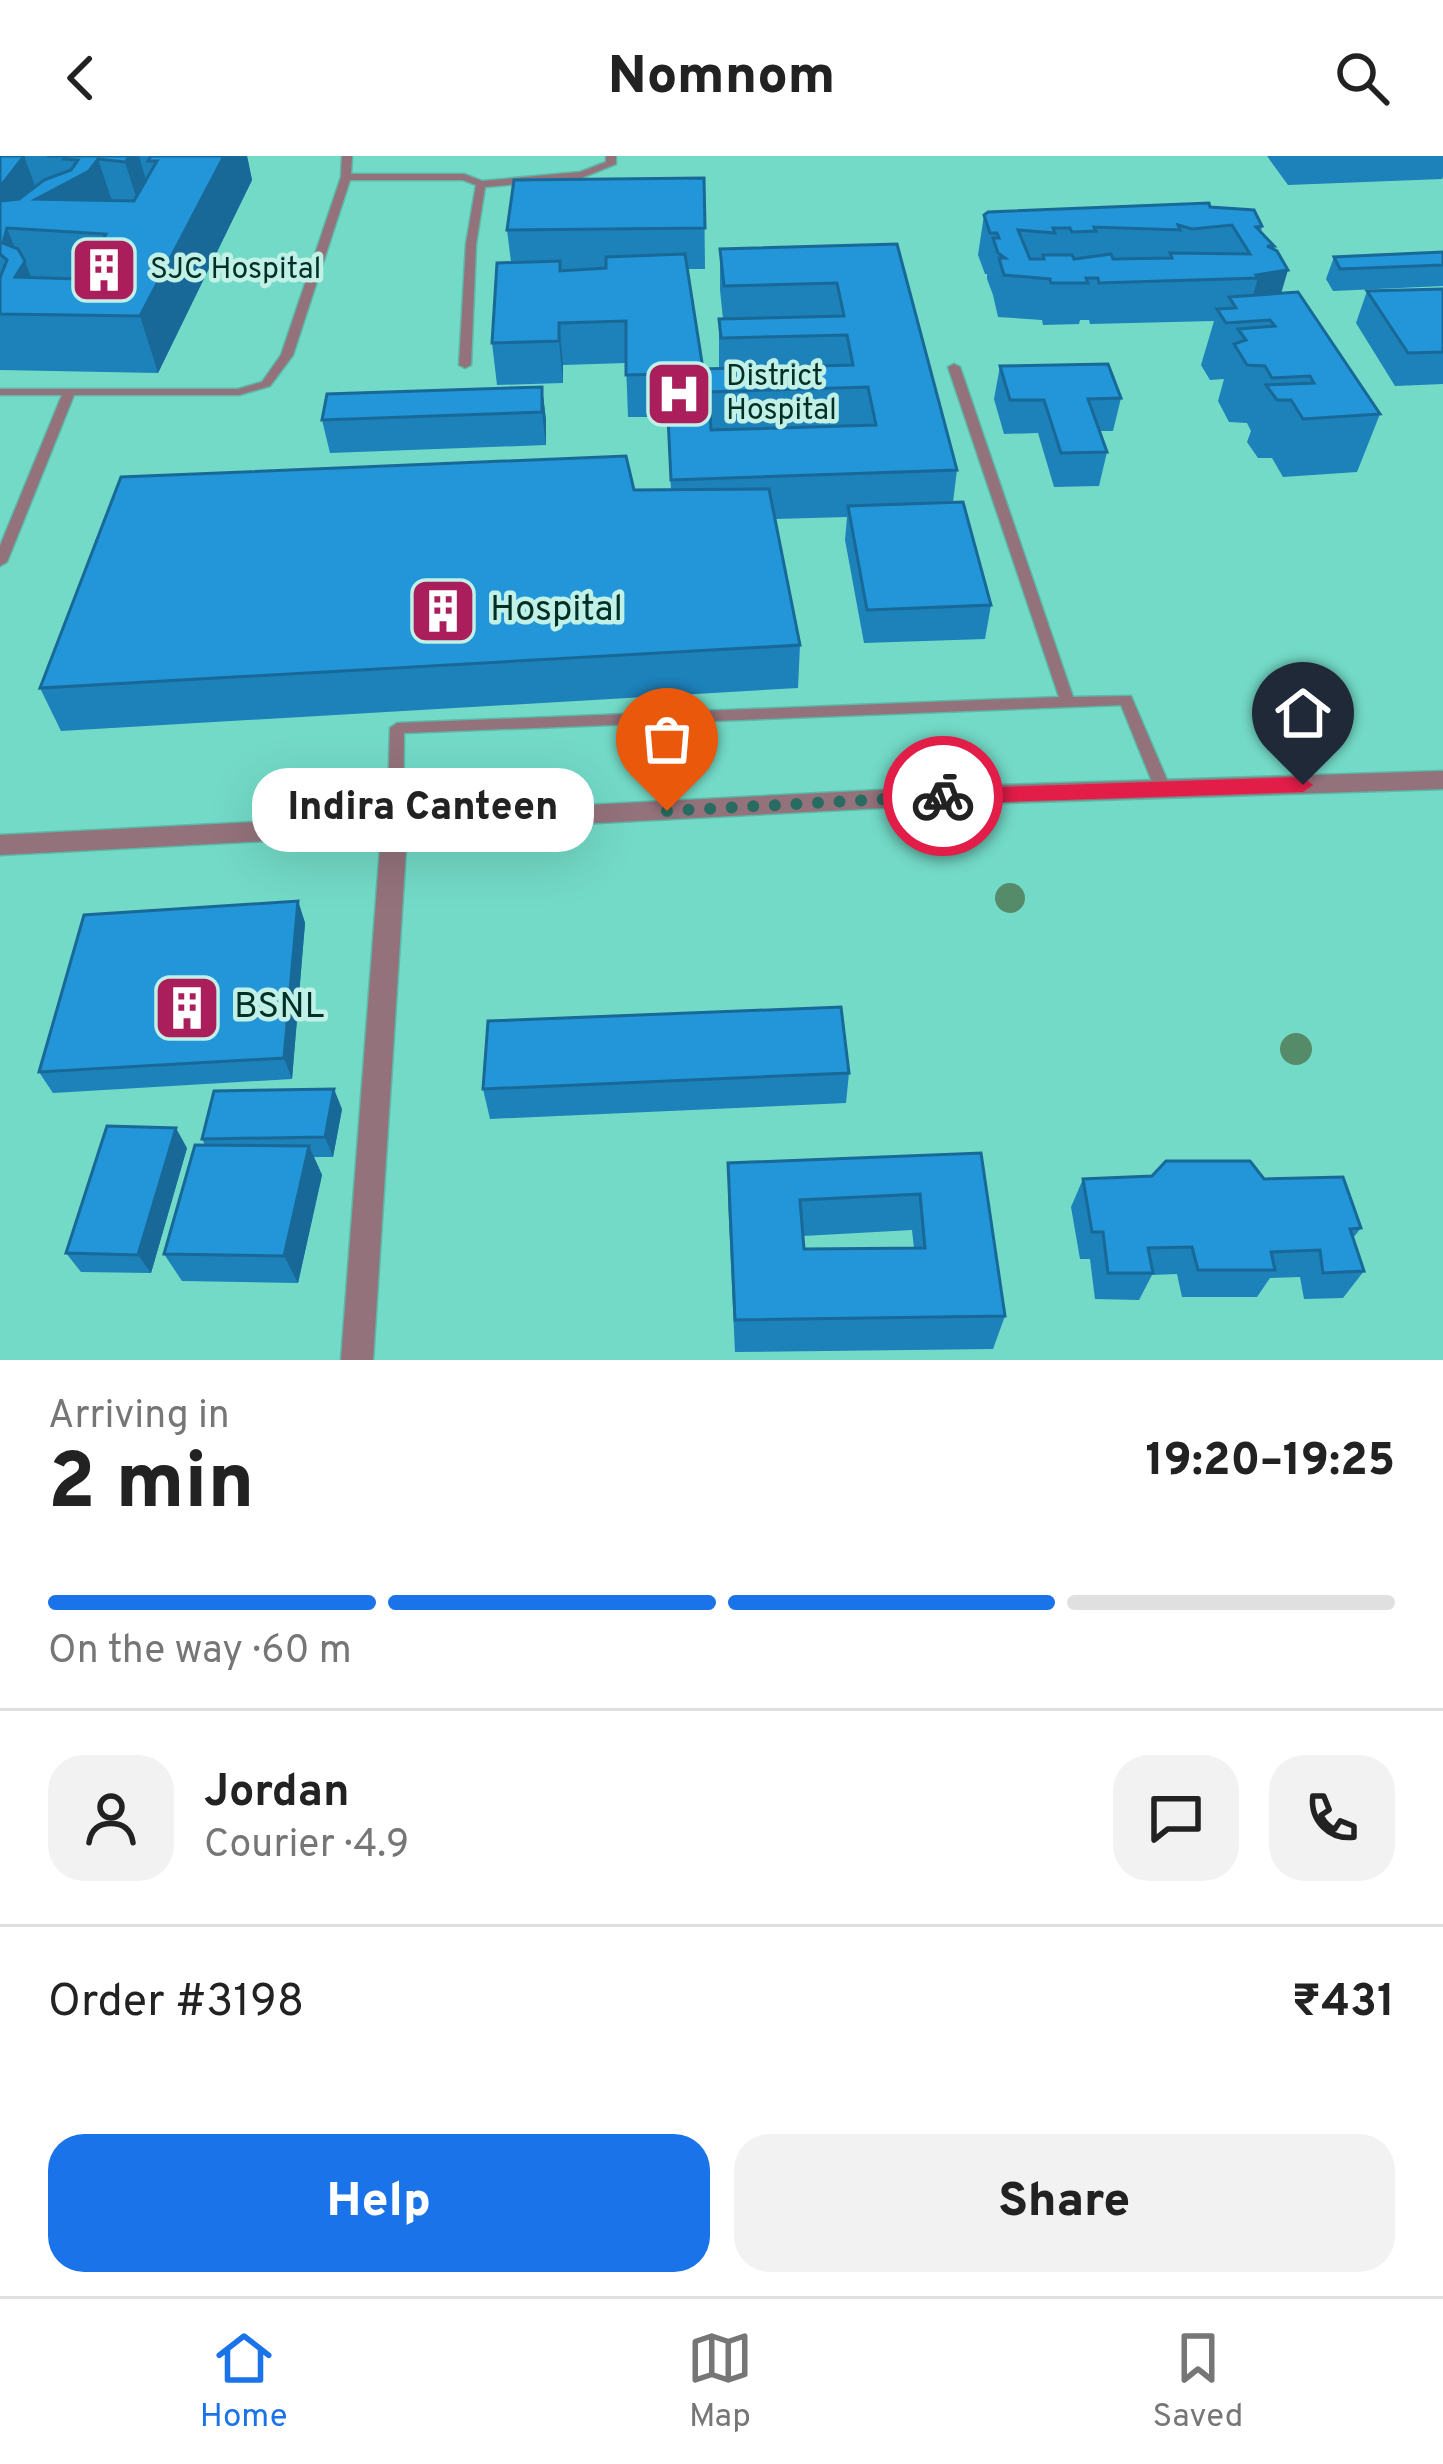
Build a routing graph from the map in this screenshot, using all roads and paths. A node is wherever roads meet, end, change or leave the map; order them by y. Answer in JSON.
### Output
{"nodes":[{"id":1,"x":347,"y":156,"type":"edge"},
{"id":2,"x":611,"y":156,"type":"edge"},
{"id":3,"x":346,"y":177,"type":"junction"},
{"id":4,"x":482,"y":184,"type":"junction"},
{"id":5,"x":465,"y":365,"type":"dead end"},
{"id":6,"x":954,"y":367,"type":"dead end"},
{"id":7,"x":0,"y":392,"type":"edge"},
{"id":8,"x":68,"y":395,"type":"junction"},
{"id":9,"x":0,"y":562,"type":"edge"},
{"id":10,"x":1068,"y":702,"type":"junction"},
{"id":11,"x":1443,"y":780,"type":"edge"},
{"id":12,"x":1162,"y":789,"type":"junction"},
{"id":13,"x":395,"y":829,"type":"junction"},
{"id":14,"x":0,"y":845,"type":"edge"},
{"id":15,"x":357,"y":1360,"type":"edge"}],
"edges":[{"from":1,"to":3,"type":"lane"},
{"from":2,"to":4,"type":"lane"},
{"from":3,"to":4,"type":"lane"},
{"from":3,"to":8,"type":"lane"},
{"from":4,"to":5,"type":"lane"},
{"from":6,"to":10,"type":"lane"},
{"from":7,"to":8,"type":"lane"},
{"from":8,"to":9,"type":"lane"},
{"from":10,"to":12,"type":"lane"},
{"from":10,"to":13,"type":"lane"},
{"from":11,"to":12,"type":"street"},
{"from":12,"to":13,"type":"street"},
{"from":13,"to":14,"type":"street"},
{"from":13,"to":15,"type":"street"}]}
